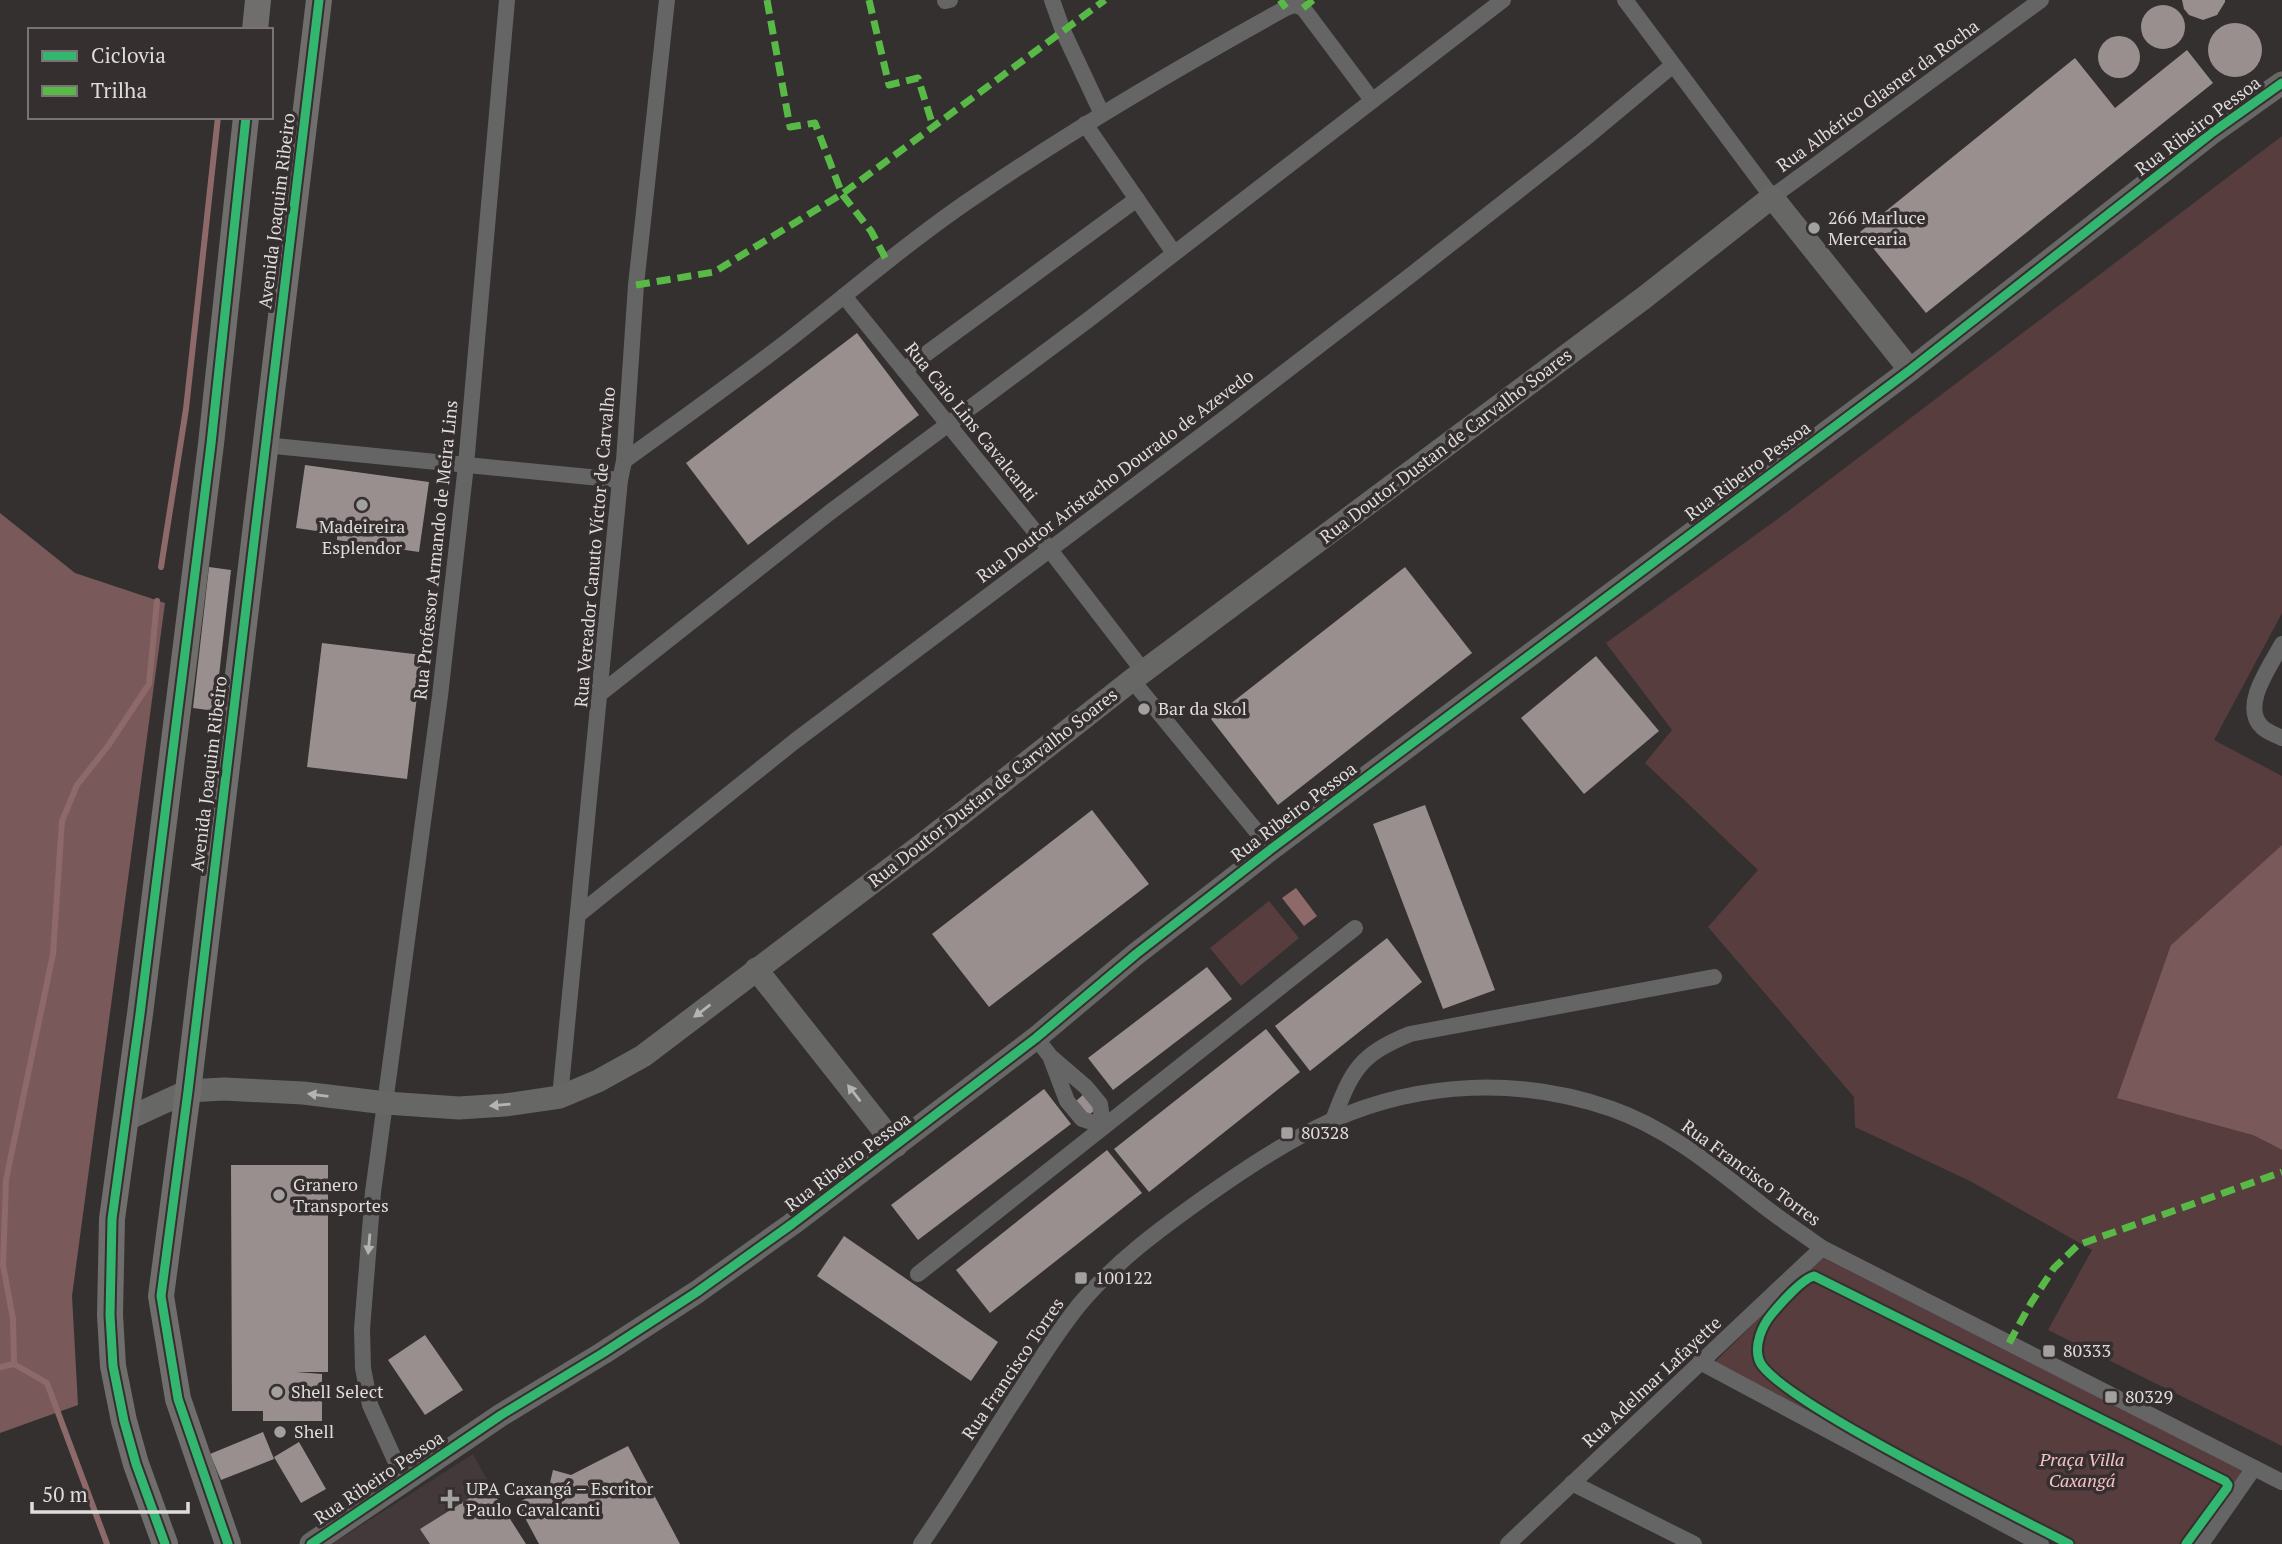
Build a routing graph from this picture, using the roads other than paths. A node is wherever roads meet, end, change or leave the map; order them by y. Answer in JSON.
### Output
{"nodes":[{"id":1,"x":257,"y":0,"type":"edge"},
{"id":2,"x":319,"y":0,"type":"edge"},
{"id":3,"x":508,"y":0,"type":"edge"},
{"id":4,"x":667,"y":0,"type":"edge"},
{"id":5,"x":1052,"y":0,"type":"edge"},
{"id":6,"x":1503,"y":0,"type":"edge"},
{"id":7,"x":1625,"y":0,"type":"edge"},
{"id":8,"x":2041,"y":0,"type":"edge"},
{"id":9,"x":255,"y":28,"type":"edge"},
{"id":10,"x":1672,"y":65,"type":"junction"},
{"id":11,"x":2282,"y":83,"type":"edge"},
{"id":12,"x":1372,"y":100,"type":"junction"},
{"id":13,"x":1102,"y":114,"type":"junction"},
{"id":14,"x":246,"y":119,"type":"edge"},
{"id":15,"x":1085,"y":124,"type":"junction"},
{"id":16,"x":1772,"y":197,"type":"junction"},
{"id":17,"x":1137,"y":199,"type":"junction"},
{"id":18,"x":1174,"y":253,"type":"junction"},
{"id":19,"x":844,"y":296,"type":"junction"},
{"id":20,"x":904,"y":370,"type":"junction"},
{"id":21,"x":1910,"y":370,"type":"junction"},
{"id":22,"x":946,"y":424,"type":"junction"},
{"id":23,"x":264,"y":445,"type":"junction"},
{"id":24,"x":624,"y":461,"type":"junction"},
{"id":25,"x":466,"y":465,"type":"junction"},
{"id":26,"x":620,"y":480,"type":"junction"},
{"id":27,"x":1050,"y":550,"type":"junction"},
{"id":28,"x":2282,"y":644,"type":"edge"},
{"id":29,"x":1138,"y":676,"type":"junction"},
{"id":30,"x":601,"y":693,"type":"junction"},
{"id":31,"x":2282,"y":738,"type":"edge"},
{"id":32,"x":1271,"y":849,"type":"junction"},
{"id":33,"x":578,"y":915,"type":"junction"},
{"id":34,"x":1355,"y":928,"type":"dead end"},
{"id":35,"x":756,"y":969,"type":"junction"},
{"id":36,"x":1714,"y":977,"type":"dead end"},
{"id":37,"x":1036,"y":1038,"type":"junction"},
{"id":38,"x":1051,"y":1056,"type":"junction"},
{"id":39,"x":188,"y":1091,"type":"junction"},
{"id":40,"x":560,"y":1097,"type":"junction"},
{"id":41,"x":386,"y":1103,"type":"junction"},
{"id":42,"x":125,"y":1120,"type":"junction"},
{"id":43,"x":1333,"y":1120,"type":"junction"},
{"id":44,"x":1103,"y":1126,"type":"junction"},
{"id":45,"x":896,"y":1146,"type":"junction"},
{"id":46,"x":1822,"y":1248,"type":"junction"},
{"id":47,"x":918,"y":1274,"type":"dead end"},
{"id":48,"x":1700,"y":1362,"type":"junction"},
{"id":49,"x":2254,"y":1468,"type":"junction"},
{"id":50,"x":404,"y":1480,"type":"junction"},
{"id":51,"x":2282,"y":1482,"type":"edge"},
{"id":52,"x":1573,"y":1483,"type":"junction"},
{"id":53,"x":165,"y":1544,"type":"edge"},
{"id":54,"x":228,"y":1544,"type":"edge"},
{"id":55,"x":311,"y":1544,"type":"edge"},
{"id":56,"x":921,"y":1544,"type":"edge"},
{"id":57,"x":1508,"y":1544,"type":"edge"},
{"id":58,"x":1694,"y":1544,"type":"edge"},
{"id":59,"x":2041,"y":1544,"type":"edge"},
{"id":60,"x":2201,"y":1544,"type":"edge"}],
"edges":[{"from":1,"to":9,"type":"main road"},
{"from":2,"to":23,"type":"main road","name":"Avenida Joaquim Ribeiro"},
{"from":3,"to":25,"type":"street","name":"Rua Professor Armando de Meira Lins"},
{"from":4,"to":24,"type":"street","name":"Rua Vereador Canuto Víctor de Carvalho"},
{"from":5,"to":13,"type":"street"},
{"from":6,"to":12,"type":"street"},
{"from":7,"to":10,"type":"street"},
{"from":8,"to":16,"type":"street","name":"Rua Albérico Glasner da Rocha"},
{"from":10,"to":16,"type":"street"},
{"from":10,"to":27,"type":"street","name":"Rua Doutor Aristacho Dourado de Azevedo"},
{"from":11,"to":21,"type":"main road","name":"Rua Ribeiro Pessoa"},
{"from":12,"to":13,"type":"street"},
{"from":12,"to":18,"type":"street"},
{"from":13,"to":15,"type":"street"},
{"from":14,"to":42,"type":"main road"},
{"from":15,"to":17,"type":"street"},
{"from":15,"to":19,"type":"street"},
{"from":16,"to":21,"type":"main road"},
{"from":16,"to":29,"type":"main road","name":"Rua Doutor Dustan de Carvalho Soares"},
{"from":17,"to":18,"type":"street"},
{"from":17,"to":20,"type":"street"},
{"from":18,"to":22,"type":"street"},
{"from":19,"to":20,"type":"street","name":"Rua Caio Lins Cavalcanti"},
{"from":19,"to":24,"type":"street"},
{"from":20,"to":22,"type":"street","name":"Rua Caio Lins Cavalcanti"},
{"from":21,"to":32,"type":"main road","name":"Rua Ribeiro Pessoa"},
{"from":22,"to":27,"type":"street","name":"Rua Caio Lins Cavalcanti"},
{"from":22,"to":30,"type":"street"},
{"from":23,"to":25,"type":"street"},
{"from":23,"to":39,"type":"main road","name":"Avenida Joaquim Ribeiro"},
{"from":24,"to":26,"type":"street","name":"Rua Vereador Canuto Víctor de Carvalho"},
{"from":25,"to":26,"type":"street"},
{"from":25,"to":41,"type":"street","name":"Rua Professor Armando de Meira Lins"},
{"from":26,"to":30,"type":"street","name":"Rua Vereador Canuto Víctor de Carvalho"},
{"from":27,"to":29,"type":"street","name":"Rua Caio Lins Cavalcanti"},
{"from":27,"to":33,"type":"street","name":"Rua Doutor Aristacho Dourado de Azevedo"},
{"from":28,"to":31,"type":"street"},
{"from":29,"to":32,"type":"street","name":"Rua Caio Lins Cavalcanti"},
{"from":29,"to":35,"type":"main road","name":"Rua Doutor Dustan de Carvalho Soares"},
{"from":30,"to":33,"type":"street","name":"Rua Vereador Canuto Víctor de Carvalho"},
{"from":32,"to":37,"type":"main road","name":"Rua Ribeiro Pessoa"},
{"from":33,"to":40,"type":"street","name":"Rua Vereador Canuto Víctor de Carvalho"},
{"from":34,"to":44,"type":"street"},
{"from":35,"to":40,"type":"main road","name":"Rua Doutor Dustan de Carvalho Soares","one_way":true},
{"from":45,"to":35,"type":"main road","one_way":true},
{"from":36,"to":43,"type":"street"},
{"from":37,"to":38,"type":"street"},
{"from":37,"to":45,"type":"main road","name":"Rua Ribeiro Pessoa"},
{"from":38,"to":44,"type":"street"},
{"from":38,"to":44,"type":"street"},
{"from":41,"to":39,"type":"main road","name":"Rua Doutor Dustan de Carvalho Soares","one_way":true},
{"from":39,"to":42,"type":"main road","name":"Rua Doutor Dustan de Carvalho Soares"},
{"from":39,"to":54,"type":"main road","name":"Avenida Joaquim Ribeiro"},
{"from":40,"to":41,"type":"main road","name":"Rua Doutor Dustan de Carvalho Soares","one_way":true},
{"from":41,"to":50,"type":"street","name":"Rua Professor Armando de Meira Lins","one_way":true},
{"from":42,"to":53,"type":"main road"},
{"from":43,"to":46,"type":"street","name":"Rua Francisco Torres"},
{"from":43,"to":56,"type":"street","name":"Rua Francisco Torres"},
{"from":44,"to":47,"type":"street"},
{"from":45,"to":50,"type":"main road","name":"Rua Ribeiro Pessoa"},
{"from":46,"to":48,"type":"street","name":"Rua Adelmar Lafayette"},
{"from":46,"to":49,"type":"street","name":"Rua Francisco Torres"},
{"from":48,"to":52,"type":"street","name":"Rua Adelmar Lafayette"},
{"from":48,"to":59,"type":"street"},
{"from":49,"to":51,"type":"street","name":"Rua Francisco Torres"},
{"from":49,"to":60,"type":"street"},
{"from":50,"to":55,"type":"main road","name":"Rua Ribeiro Pessoa"},
{"from":52,"to":57,"type":"street","name":"Rua Adelmar Lafayette"},
{"from":52,"to":58,"type":"street"}]}
